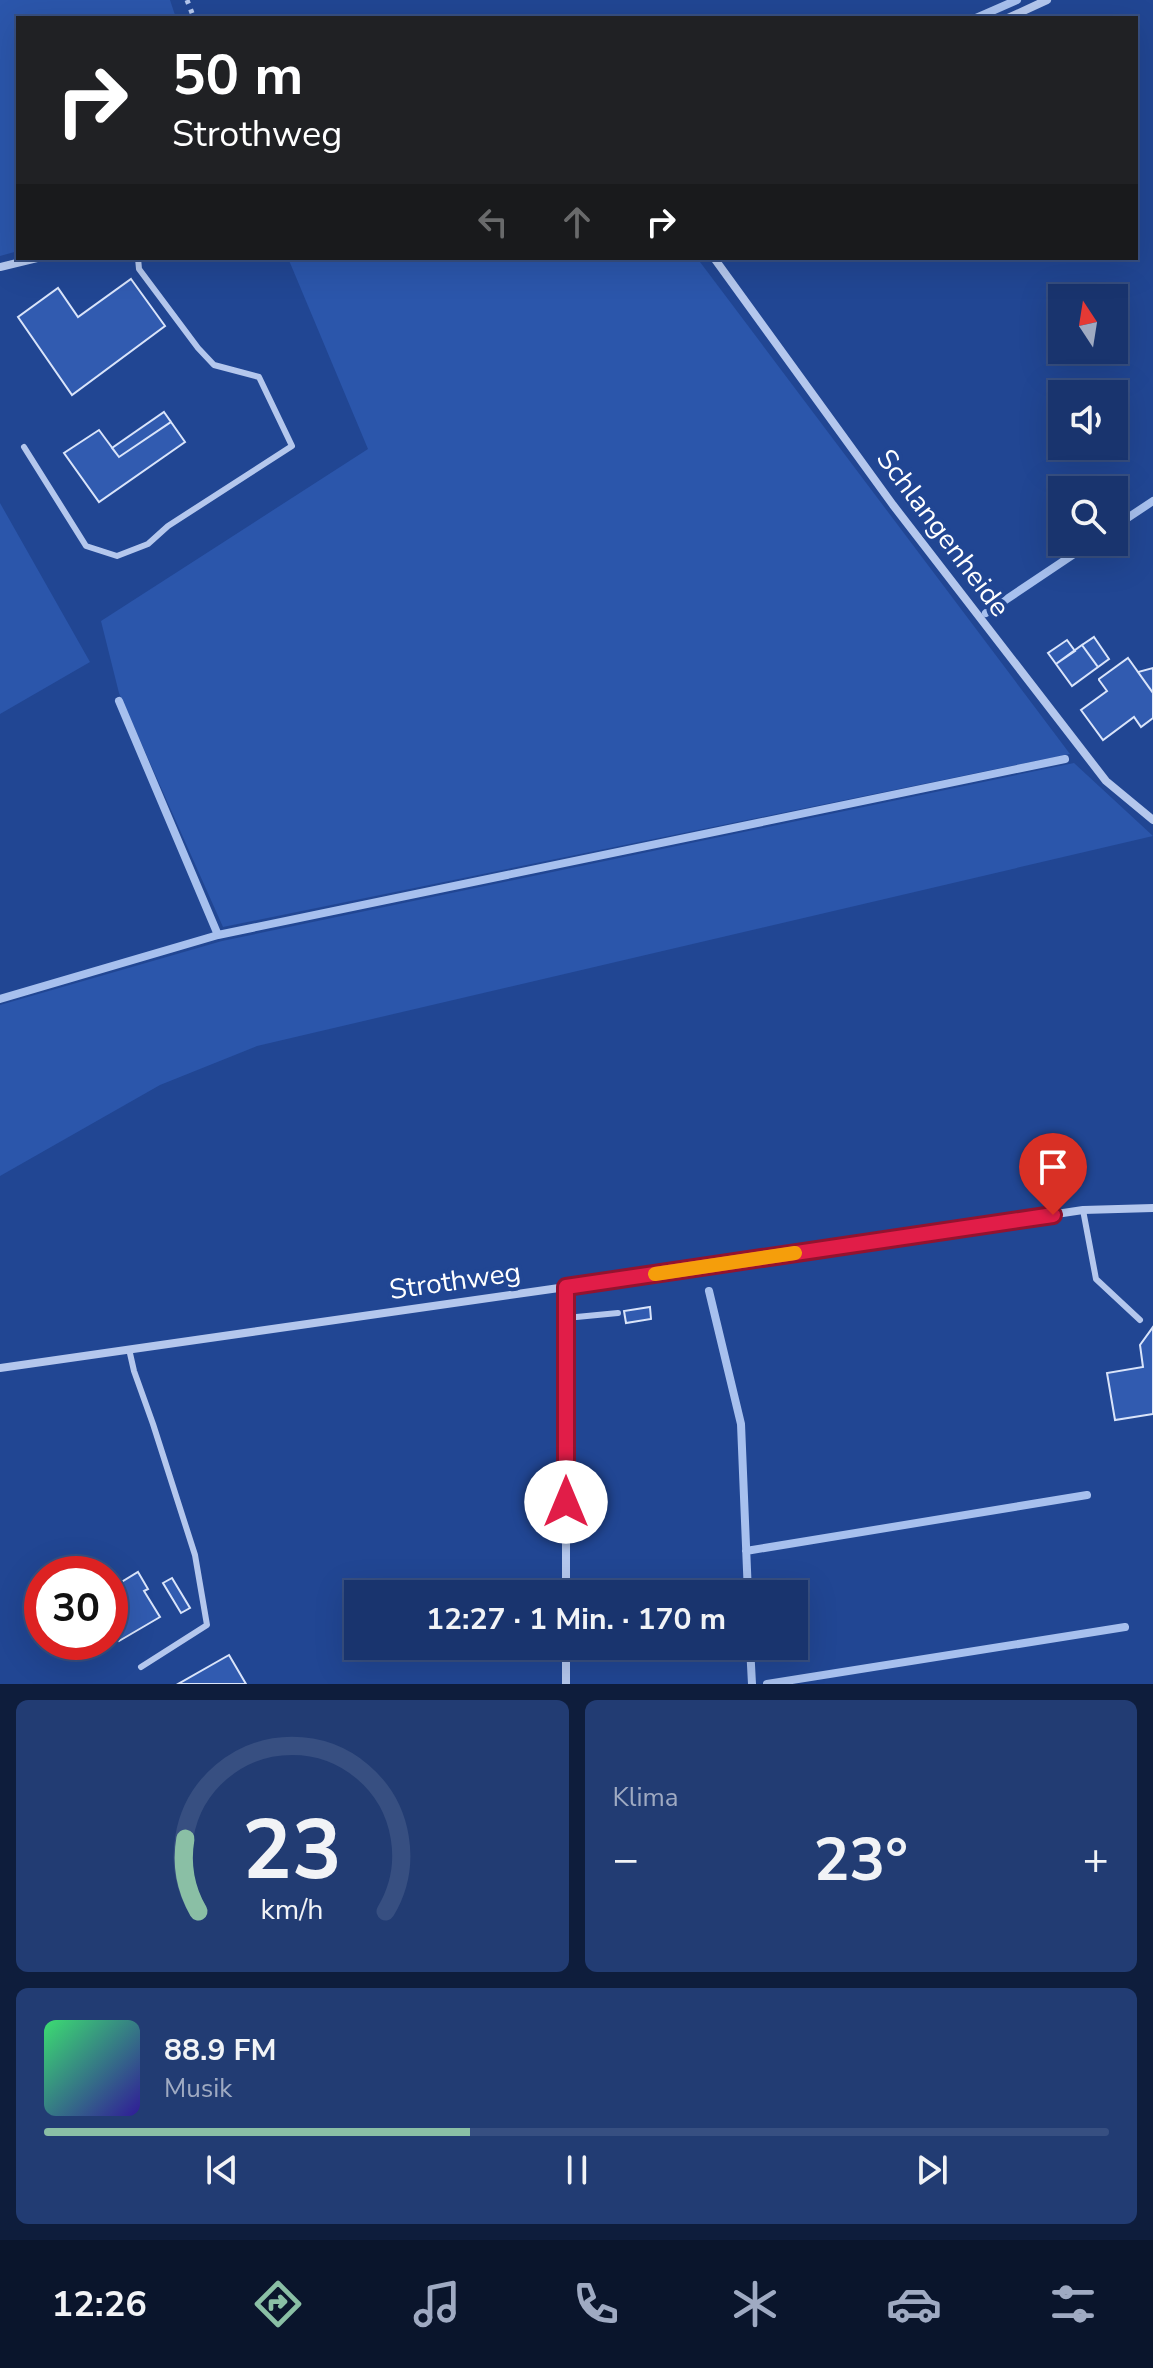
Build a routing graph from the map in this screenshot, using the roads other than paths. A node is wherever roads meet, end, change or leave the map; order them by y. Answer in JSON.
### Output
{"nodes":[{"id":1,"x":1047,"y":0,"type":"edge"},
{"id":2,"x":1012,"y":16,"type":"edge"},
{"id":3,"x":29,"y":260,"type":"edge"},
{"id":4,"x":138,"y":260,"type":"edge"},
{"id":5,"x":715,"y":260,"type":"edge"},
{"id":6,"x":0,"y":267,"type":"edge"},
{"id":7,"x":24,"y":447,"type":"dead end"},
{"id":8,"x":1153,"y":820,"type":"edge"},
{"id":9,"x":1153,"y":1208,"type":"edge"},
{"id":10,"x":1083,"y":1210,"type":"junction"},
{"id":11,"x":566,"y":1287,"type":"junction"},
{"id":12,"x":618,"y":1313,"type":"dead end"},
{"id":13,"x":566,"y":1318,"type":"junction"},
{"id":14,"x":1140,"y":1320,"type":"dead end"},
{"id":15,"x":129,"y":1349,"type":"junction"},
{"id":16,"x":0,"y":1368,"type":"edge"},
{"id":17,"x":566,"y":1580,"type":"edge"},
{"id":18,"x":566,"y":1660,"type":"edge"},
{"id":19,"x":141,"y":1667,"type":"dead end"},
{"id":20,"x":566,"y":1684,"type":"edge"}],
"edges":[{"from":1,"to":2,"type":"street"},
{"from":3,"to":6,"type":"street"},
{"from":4,"to":7,"type":"lane"},
{"from":5,"to":8,"type":"street","name":"Schlangenheide"},
{"from":9,"to":10,"type":"street","name":"Strothweg"},
{"from":10,"to":11,"type":"street","name":"Strothweg"},
{"from":10,"to":14,"type":"lane"},
{"from":11,"to":13,"type":"street"},
{"from":11,"to":15,"type":"street","name":"Strothweg"},
{"from":12,"to":13,"type":"lane"},
{"from":13,"to":17,"type":"street"},
{"from":15,"to":16,"type":"street","name":"Strothweg"},
{"from":15,"to":19,"type":"lane"},
{"from":18,"to":20,"type":"street"}]}
